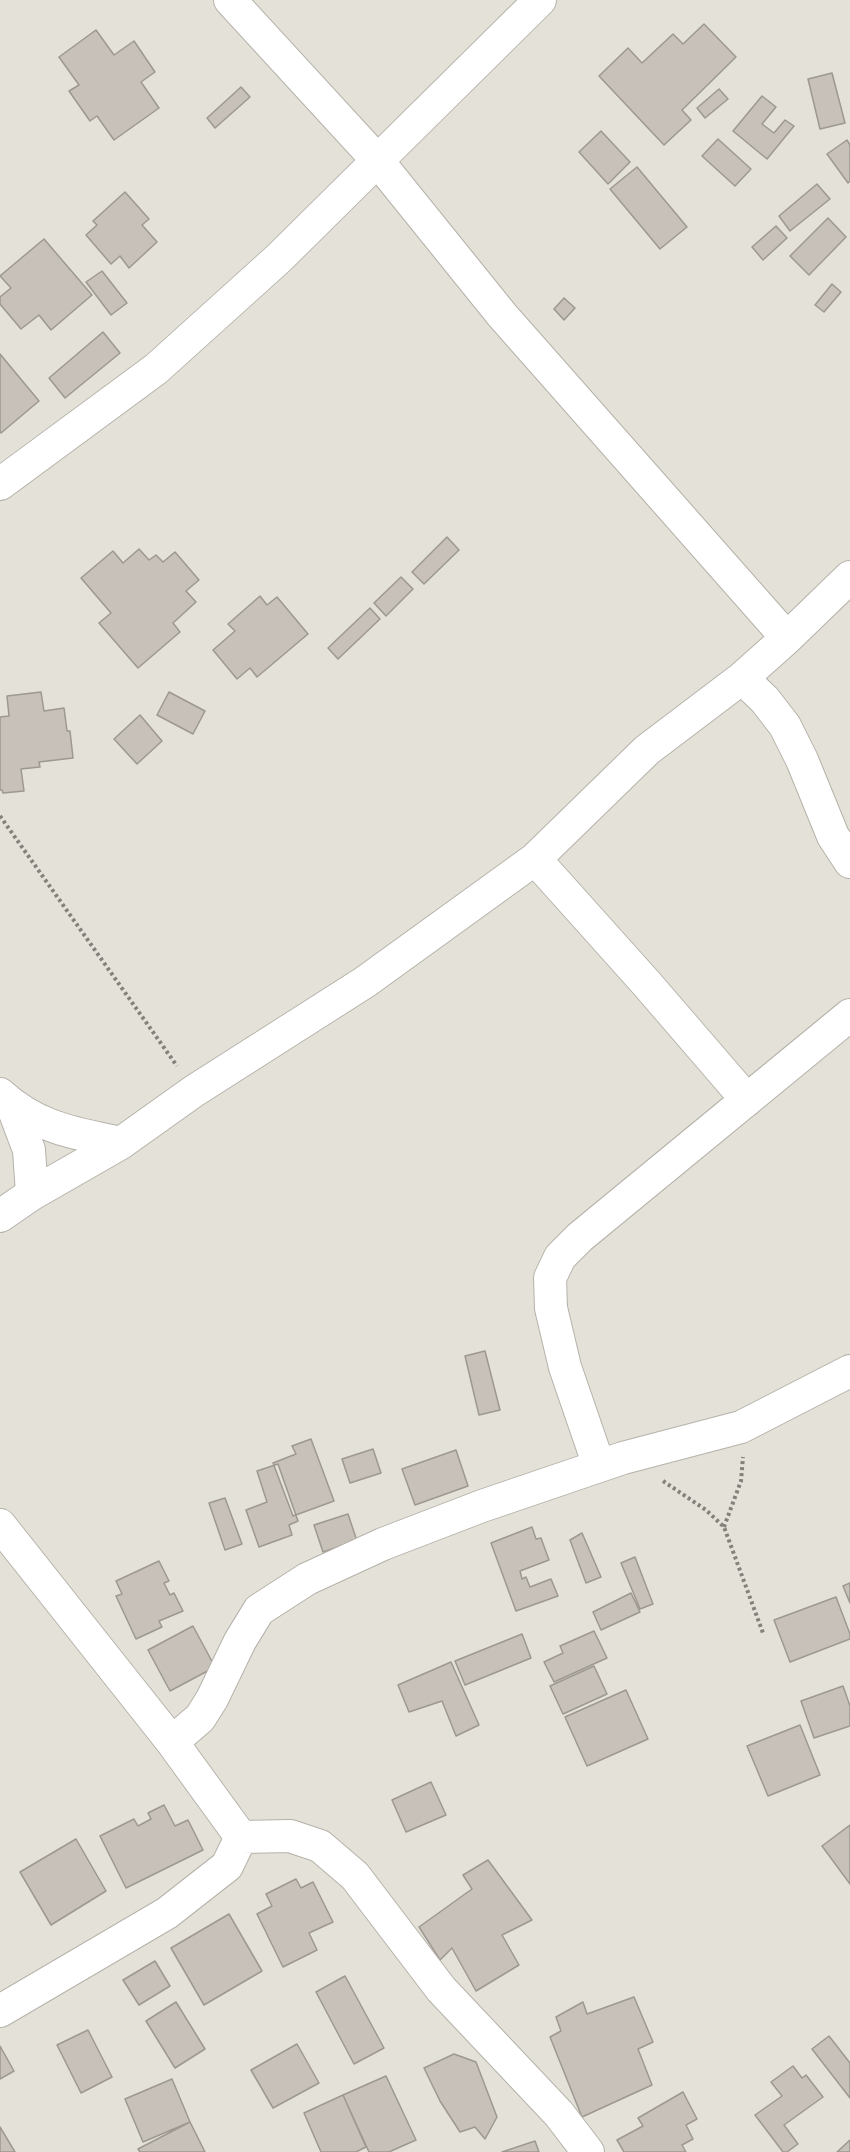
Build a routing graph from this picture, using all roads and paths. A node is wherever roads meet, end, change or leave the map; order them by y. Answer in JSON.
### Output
{"nodes":[{"id":1,"x":230,"y":0,"type":"edge"},
{"id":2,"x":540,"y":0,"type":"edge"},
{"id":3,"x":377,"y":160,"type":"junction"},
{"id":4,"x":0,"y":484,"type":"edge"},
{"id":5,"x":850,"y":577,"type":"edge"},
{"id":6,"x":787,"y":638,"type":"junction"},
{"id":7,"x":742,"y":678,"type":"junction"},
{"id":8,"x":0,"y":816,"type":"edge"},
{"id":9,"x":535,"y":859,"type":"junction"},
{"id":10,"x":850,"y":862,"type":"edge"},
{"id":11,"x":850,"y":1015,"type":"edge"},
{"id":12,"x":194,"y":1091,"type":"junction"},
{"id":13,"x":6,"y":1100,"type":"edge"},
{"id":14,"x":747,"y":1100,"type":"junction"},
{"id":15,"x":121,"y":1143,"type":"junction"},
{"id":16,"x":32,"y":1194,"type":"junction"},
{"id":17,"x":0,"y":1216,"type":"edge"},
{"id":18,"x":850,"y":1371,"type":"edge"},
{"id":19,"x":741,"y":1427,"type":"junction"},
{"id":20,"x":611,"y":1462,"type":"junction"},
{"id":21,"x":0,"y":1525,"type":"edge"},
{"id":22,"x":724,"y":1527,"type":"junction"},
{"id":23,"x":763,"y":1633,"type":"dead end"},
{"id":24,"x":172,"y":1742,"type":"junction"},
{"id":25,"x":241,"y":1837,"type":"junction"},
{"id":26,"x":0,"y":2011,"type":"edge"},
{"id":27,"x":588,"y":2152,"type":"edge"}],
"edges":[{"from":1,"to":3,"type":"street"},
{"from":2,"to":3,"type":"street"},
{"from":3,"to":4,"type":"street"},
{"from":3,"to":6,"type":"street"},
{"from":5,"to":6,"type":"street"},
{"from":6,"to":7,"type":"street"},
{"from":7,"to":9,"type":"street"},
{"from":7,"to":10,"type":"street"},
{"from":8,"to":12,"type":"path"},
{"from":9,"to":12,"type":"street"},
{"from":9,"to":14,"type":"street"},
{"from":11,"to":14,"type":"street"},
{"from":12,"to":15,"type":"street"},
{"from":13,"to":15,"type":"street"},
{"from":13,"to":16,"type":"street"},
{"from":14,"to":20,"type":"street"},
{"from":15,"to":16,"type":"street"},
{"from":16,"to":17,"type":"street"},
{"from":18,"to":19,"type":"street"},
{"from":19,"to":20,"type":"street"},
{"from":19,"to":22,"type":"path"},
{"from":20,"to":22,"type":"path"},
{"from":20,"to":24,"type":"street"},
{"from":21,"to":24,"type":"street"},
{"from":22,"to":23,"type":"path"},
{"from":24,"to":25,"type":"street"},
{"from":25,"to":26,"type":"street"},
{"from":25,"to":27,"type":"street"}]}
